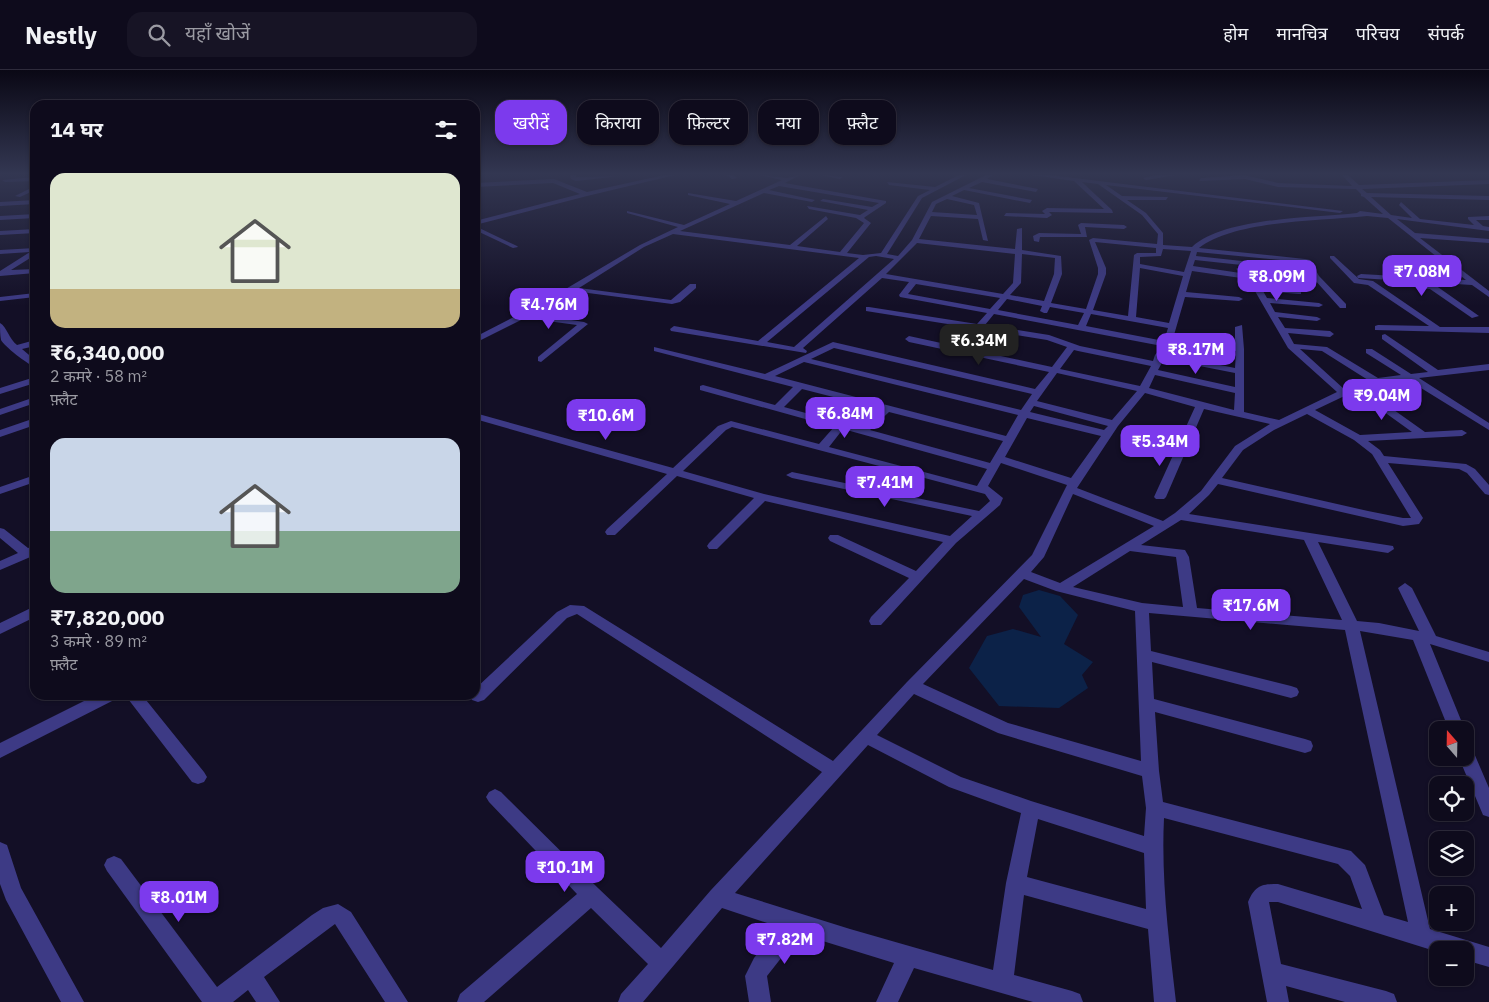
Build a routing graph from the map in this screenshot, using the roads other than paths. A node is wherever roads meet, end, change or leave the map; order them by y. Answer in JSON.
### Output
{"nodes":[{"id":1,"x":492,"y":218,"type":"edge"},
{"id":2,"x":654,"y":218,"type":"edge"},
{"id":3,"x":700,"y":218,"type":"edge"},
{"id":4,"x":826,"y":218,"type":"dead end"},
{"id":5,"x":860,"y":218,"type":"edge"},
{"id":6,"x":906,"y":218,"type":"edge"},
{"id":7,"x":927,"y":218,"type":"edge"},
{"id":8,"x":980,"y":218,"type":"edge"},
{"id":9,"x":1117,"y":218,"type":"edge"},
{"id":10,"x":1149,"y":218,"type":"edge"},
{"id":11,"x":1323,"y":218,"type":"edge"},
{"id":12,"x":1392,"y":218,"type":"edge"},
{"id":13,"x":1401,"y":218,"type":"edge"},
{"id":14,"x":1416,"y":218,"type":"edge"},
{"id":15,"x":1471,"y":218,"type":"edge"},
{"id":16,"x":1419,"y":221,"type":"junction"},
{"id":17,"x":480,"y":222,"type":"edge"},
{"id":18,"x":30,"y":223,"type":"edge"},
{"id":19,"x":0,"y":225,"type":"edge"},
{"id":20,"x":682,"y":226,"type":"junction"},
{"id":21,"x":1124,"y":226,"type":"junction"},
{"id":22,"x":1481,"y":228,"type":"junction"},
{"id":23,"x":1489,"y":229,"type":"edge"},
{"id":24,"x":480,"y":230,"type":"edge"},
{"id":25,"x":1020,"y":230,"type":"dead end"},
{"id":26,"x":30,"y":231,"type":"edge"},
{"id":27,"x":671,"y":232,"type":"junction"},
{"id":28,"x":0,"y":233,"type":"edge"},
{"id":29,"x":1412,"y":235,"type":"junction"},
{"id":30,"x":1464,"y":239,"type":"junction"},
{"id":31,"x":986,"y":240,"type":"dead end"},
{"id":32,"x":914,"y":241,"type":"junction"},
{"id":33,"x":1037,"y":241,"type":"dead end"},
{"id":34,"x":1489,"y":241,"type":"edge"},
{"id":35,"x":1128,"y":242,"type":"junction"},
{"id":36,"x":1162,"y":245,"type":"junction"},
{"id":37,"x":515,"y":247,"type":"dead end"},
{"id":38,"x":792,"y":247,"type":"junction"},
{"id":39,"x":1489,"y":249,"type":"edge"},
{"id":40,"x":30,"y":251,"type":"edge"},
{"id":41,"x":1020,"y":251,"type":"junction"},
{"id":42,"x":0,"y":252,"type":"edge"},
{"id":43,"x":842,"y":254,"type":"junction"},
{"id":44,"x":30,"y":255,"type":"edge"},
{"id":45,"x":883,"y":255,"type":"junction"},
{"id":46,"x":864,"y":257,"type":"junction"},
{"id":47,"x":1332,"y":257,"type":"dead end"},
{"id":48,"x":900,"y":258,"type":"junction"},
{"id":49,"x":30,"y":261,"type":"edge"},
{"id":50,"x":21,"y":262,"type":"junction"},
{"id":51,"x":1191,"y":262,"type":"junction"},
{"id":52,"x":0,"y":263,"type":"edge"},
{"id":53,"x":1138,"y":266,"type":"junction"},
{"id":54,"x":30,"y":271,"type":"edge"},
{"id":55,"x":0,"y":273,"type":"edge"},
{"id":56,"x":1314,"y":274,"type":"junction"},
{"id":57,"x":880,"y":275,"type":"junction"},
{"id":58,"x":1351,"y":275,"type":"junction"},
{"id":59,"x":914,"y":281,"type":"junction"},
{"id":60,"x":1369,"y":282,"type":"junction"},
{"id":61,"x":1475,"y":284,"type":"junction"},
{"id":62,"x":693,"y":286,"type":"dead end"},
{"id":63,"x":1489,"y":286,"type":"edge"},
{"id":64,"x":956,"y":288,"type":"junction"},
{"id":65,"x":1258,"y":288,"type":"junction"},
{"id":66,"x":571,"y":289,"type":"junction"},
{"id":67,"x":1298,"y":292,"type":"dead end"},
{"id":68,"x":1182,"y":294,"type":"junction"},
{"id":69,"x":1489,"y":295,"type":"edge"},
{"id":70,"x":30,"y":296,"type":"edge"},
{"id":71,"x":1008,"y":296,"type":"junction"},
{"id":72,"x":0,"y":299,"type":"edge"},
{"id":73,"x":1239,"y":299,"type":"dead end"},
{"id":74,"x":1263,"y":300,"type":"junction"},
{"id":75,"x":941,"y":302,"type":"junction"},
{"id":76,"x":1047,"y":303,"type":"junction"},
{"id":77,"x":1319,"y":305,"type":"dead end"},
{"id":78,"x":1343,"y":306,"type":"dead end"},
{"id":79,"x":869,"y":309,"type":"dead end"},
{"id":80,"x":991,"y":311,"type":"junction"},
{"id":81,"x":1090,"y":311,"type":"junction"},
{"id":82,"x":1272,"y":314,"type":"junction"},
{"id":83,"x":524,"y":316,"type":"junction"},
{"id":84,"x":1475,"y":316,"type":"dead end"},
{"id":85,"x":1132,"y":319,"type":"junction"},
{"id":86,"x":1317,"y":319,"type":"dead end"},
{"id":87,"x":1039,"y":320,"type":"junction"},
{"id":88,"x":1069,"y":325,"type":"junction"},
{"id":89,"x":0,"y":326,"type":"edge"},
{"id":90,"x":979,"y":327,"type":"junction"},
{"id":91,"x":1081,"y":327,"type":"junction"},
{"id":92,"x":1239,"y":327,"type":"dead end"},
{"id":93,"x":1378,"y":328,"type":"dead end"},
{"id":94,"x":1437,"y":328,"type":"junction"},
{"id":95,"x":674,"y":329,"type":"dead end"},
{"id":96,"x":1281,"y":330,"type":"junction"},
{"id":97,"x":1489,"y":330,"type":"edge"},
{"id":98,"x":1330,"y":334,"type":"dead end"},
{"id":99,"x":1385,"y":337,"type":"dead end"},
{"id":100,"x":480,"y":338,"type":"edge"},
{"id":101,"x":909,"y":339,"type":"dead end"},
{"id":102,"x":30,"y":344,"type":"edge"},
{"id":103,"x":758,"y":344,"type":"junction"},
{"id":104,"x":1067,"y":344,"type":"junction"},
{"id":105,"x":1290,"y":346,"type":"junction"},
{"id":106,"x":656,"y":348,"type":"dead end"},
{"id":107,"x":14,"y":349,"type":"junction"},
{"id":108,"x":1240,"y":349,"type":"junction"},
{"id":109,"x":1162,"y":350,"type":"junction"},
{"id":110,"x":1369,"y":351,"type":"dead end"},
{"id":111,"x":799,"y":355,"type":"junction"},
{"id":112,"x":541,"y":359,"type":"dead end"},
{"id":113,"x":30,"y":360,"type":"edge"},
{"id":114,"x":1489,"y":367,"type":"edge"},
{"id":115,"x":1053,"y":370,"type":"junction"},
{"id":116,"x":1238,"y":371,"type":"junction"},
{"id":117,"x":1436,"y":372,"type":"junction"},
{"id":118,"x":1411,"y":376,"type":"junction"},
{"id":119,"x":766,"y":377,"type":"junction"},
{"id":120,"x":1376,"y":381,"type":"junction"},
{"id":121,"x":30,"y":382,"type":"edge"},
{"id":122,"x":800,"y":386,"type":"junction"},
{"id":123,"x":1356,"y":387,"type":"junction"},
{"id":124,"x":703,"y":388,"type":"dead end"},
{"id":125,"x":1143,"y":388,"type":"junction"},
{"id":126,"x":0,"y":391,"type":"edge"},
{"id":127,"x":1239,"y":391,"type":"junction"},
{"id":128,"x":1343,"y":393,"type":"junction"},
{"id":129,"x":1034,"y":397,"type":"junction"},
{"id":130,"x":30,"y":402,"type":"edge"},
{"id":131,"x":1200,"y":405,"type":"junction"},
{"id":132,"x":778,"y":407,"type":"junction"},
{"id":133,"x":886,"y":409,"type":"junction"},
{"id":134,"x":1309,"y":411,"type":"junction"},
{"id":135,"x":0,"y":412,"type":"edge"},
{"id":136,"x":1024,"y":414,"type":"junction"},
{"id":137,"x":1239,"y":415,"type":"junction"},
{"id":138,"x":480,"y":417,"type":"edge"},
{"id":139,"x":30,"y":423,"type":"edge"},
{"id":140,"x":1280,"y":423,"type":"junction"},
{"id":141,"x":841,"y":425,"type":"junction"},
{"id":142,"x":1489,"y":427,"type":"edge"},
{"id":143,"x":1110,"y":429,"type":"junction"},
{"id":144,"x":863,"y":431,"type":"junction"},
{"id":145,"x":1462,"y":433,"type":"dead end"},
{"id":146,"x":0,"y":434,"type":"edge"},
{"id":147,"x":1423,"y":435,"type":"junction"},
{"id":148,"x":1358,"y":438,"type":"junction"},
{"id":149,"x":1010,"y":440,"type":"junction"},
{"id":150,"x":821,"y":449,"type":"junction"},
{"id":151,"x":1381,"y":459,"type":"junction"},
{"id":152,"x":996,"y":463,"type":"junction"},
{"id":153,"x":672,"y":472,"type":"junction"},
{"id":154,"x":792,"y":475,"type":"dead end"},
{"id":155,"x":30,"y":480,"type":"edge"},
{"id":156,"x":1214,"y":480,"type":"junction"},
{"id":157,"x":1072,"y":486,"type":"junction"},
{"id":158,"x":0,"y":491,"type":"edge"},
{"id":159,"x":984,"y":491,"type":"junction"},
{"id":160,"x":1489,"y":492,"type":"edge"},
{"id":161,"x":762,"y":497,"type":"junction"},
{"id":162,"x":1160,"y":497,"type":"dead end"},
{"id":163,"x":984,"y":515,"type":"junction"},
{"id":164,"x":1179,"y":516,"type":"junction"},
{"id":165,"x":1163,"y":525,"type":"junction"},
{"id":166,"x":0,"y":532,"type":"edge"},
{"id":167,"x":611,"y":532,"type":"dead end"},
{"id":168,"x":1309,"y":537,"type":"junction"},
{"id":169,"x":834,"y":538,"type":"dead end"},
{"id":170,"x":952,"y":540,"type":"junction"},
{"id":171,"x":713,"y":546,"type":"dead end"},
{"id":172,"x":1128,"y":547,"type":"junction"},
{"id":173,"x":1388,"y":549,"type":"dead end"},
{"id":174,"x":30,"y":551,"type":"edge"},
{"id":175,"x":30,"y":552,"type":"edge"},
{"id":176,"x":0,"y":566,"type":"edge"},
{"id":177,"x":1023,"y":574,"type":"junction"},
{"id":178,"x":918,"y":577,"type":"junction"},
{"id":179,"x":1061,"y":588,"type":"junction"},
{"id":180,"x":1406,"y":588,"type":"dead end"},
{"id":181,"x":1142,"y":608,"type":"junction"},
{"id":182,"x":1191,"y":611,"type":"junction"},
{"id":183,"x":30,"y":614,"type":"edge"},
{"id":184,"x":876,"y":621,"type":"dead end"},
{"id":185,"x":1351,"y":624,"type":"junction"},
{"id":186,"x":0,"y":629,"type":"edge"},
{"id":187,"x":1424,"y":637,"type":"junction"},
{"id":188,"x":1143,"y":654,"type":"junction"},
{"id":189,"x":1489,"y":657,"type":"edge"},
{"id":190,"x":912,"y":686,"type":"junction"},
{"id":191,"x":1291,"y":692,"type":"dead end"},
{"id":192,"x":480,"y":694,"type":"edge"},
{"id":193,"x":100,"y":700,"type":"edge"},
{"id":194,"x":137,"y":700,"type":"edge"},
{"id":195,"x":1146,"y":703,"type":"junction"},
{"id":196,"x":1454,"y":721,"type":"edge"},
{"id":197,"x":867,"y":737,"type":"junction"},
{"id":198,"x":1305,"y":746,"type":"dead end"},
{"id":199,"x":0,"y":751,"type":"edge"},
{"id":200,"x":1471,"y":766,"type":"edge"},
{"id":201,"x":835,"y":771,"type":"junction"},
{"id":202,"x":1150,"y":771,"type":"junction"},
{"id":203,"x":198,"y":777,"type":"dead end"},
{"id":204,"x":495,"y":797,"type":"dead end"},
{"id":205,"x":1155,"y":808,"type":"junction"},
{"id":206,"x":1489,"y":808,"type":"edge"},
{"id":207,"x":1030,"y":810,"type":"junction"},
{"id":208,"x":1153,"y":847,"type":"junction"},
{"id":209,"x":0,"y":851,"type":"edge"},
{"id":210,"x":114,"y":865,"type":"dead end"},
{"id":211,"x":1016,"y":884,"type":"junction"},
{"id":212,"x":592,"y":895,"type":"junction"},
{"id":213,"x":718,"y":897,"type":"junction"},
{"id":214,"x":1157,"y":922,"type":"junction"},
{"id":215,"x":796,"y":923,"type":"junction"},
{"id":216,"x":1377,"y":924,"type":"junction"},
{"id":217,"x":1421,"y":936,"type":"junction"},
{"id":218,"x":1489,"y":956,"type":"edge"},
{"id":219,"x":908,"y":957,"type":"junction"},
{"id":220,"x":662,"y":963,"type":"junction"},
{"id":221,"x":1271,"y":972,"type":"junction"},
{"id":222,"x":250,"y":975,"type":"junction"},
{"id":223,"x":1002,"y":982,"type":"junction"},
{"id":224,"x":73,"y":1002,"type":"edge"},
{"id":225,"x":269,"y":1002,"type":"edge"},
{"id":226,"x":397,"y":1002,"type":"edge"},
{"id":227,"x":468,"y":1002,"type":"edge"},
{"id":228,"x":629,"y":1002,"type":"edge"},
{"id":229,"x":760,"y":1002,"type":"edge"},
{"id":230,"x":887,"y":1002,"type":"edge"},
{"id":231,"x":1070,"y":1002,"type":"edge"},
{"id":232,"x":1165,"y":1002,"type":"edge"},
{"id":233,"x":1278,"y":1002,"type":"edge"},
{"id":234,"x":1386,"y":1002,"type":"edge"}],
"edges":[{"from":1,"to":17,"type":"street"},
{"from":2,"to":20,"type":"street"},
{"from":3,"to":20,"type":"street"},
{"from":4,"to":38,"type":"street"},
{"from":5,"to":43,"type":"street"},
{"from":6,"to":45,"type":"street"},
{"from":7,"to":32,"type":"street"},
{"from":8,"to":31,"type":"street"},
{"from":9,"to":21,"type":"street"},
{"from":10,"to":36,"type":"street"},
{"from":11,"to":51,"type":"street"},
{"from":12,"to":29,"type":"street"},
{"from":13,"to":16,"type":"street"},
{"from":14,"to":16,"type":"street"},
{"from":15,"to":22,"type":"street"},
{"from":16,"to":22,"type":"street"},
{"from":18,"to":19,"type":"street"},
{"from":20,"to":27,"type":"street"},
{"from":21,"to":33,"type":"street"},
{"from":21,"to":35,"type":"street"},
{"from":22,"to":23,"type":"street"},
{"from":24,"to":37,"type":"street"},
{"from":25,"to":41,"type":"street"},
{"from":26,"to":28,"type":"street"},
{"from":27,"to":38,"type":"street"},
{"from":27,"to":66,"type":"street"},
{"from":29,"to":30,"type":"street"},
{"from":29,"to":61,"type":"street"},
{"from":30,"to":34,"type":"street"},
{"from":30,"to":39,"type":"street"},
{"from":32,"to":41,"type":"street"},
{"from":32,"to":48,"type":"street"},
{"from":35,"to":36,"type":"street"},
{"from":35,"to":81,"type":"street"},
{"from":36,"to":51,"type":"street"},
{"from":36,"to":53,"type":"street"},
{"from":38,"to":43,"type":"street"},
{"from":40,"to":42,"type":"street"},
{"from":41,"to":71,"type":"street"},
{"from":41,"to":76,"type":"street"},
{"from":43,"to":46,"type":"street"},
{"from":44,"to":50,"type":"street"},
{"from":45,"to":46,"type":"street"},
{"from":45,"to":48,"type":"street"},
{"from":46,"to":103,"type":"street"},
{"from":47,"to":58,"type":"street"},
{"from":48,"to":57,"type":"street"},
{"from":49,"to":50,"type":"street"},
{"from":50,"to":52,"type":"street"},
{"from":50,"to":55,"type":"street"},
{"from":51,"to":53,"type":"street"},
{"from":51,"to":56,"type":"street"},
{"from":51,"to":56,"type":"street"},
{"from":51,"to":65,"type":"street"},
{"from":51,"to":68,"type":"street"},
{"from":53,"to":85,"type":"street"},
{"from":54,"to":55,"type":"street"},
{"from":56,"to":78,"type":"street"},
{"from":57,"to":59,"type":"street"},
{"from":57,"to":111,"type":"street"},
{"from":58,"to":60,"type":"street"},
{"from":58,"to":61,"type":"street"},
{"from":59,"to":64,"type":"street"},
{"from":59,"to":75,"type":"street"},
{"from":60,"to":84,"type":"street"},
{"from":60,"to":94,"type":"street"},
{"from":61,"to":63,"type":"street"},
{"from":61,"to":69,"type":"street"},
{"from":62,"to":66,"type":"street"},
{"from":64,"to":71,"type":"street"},
{"from":64,"to":75,"type":"street"},
{"from":65,"to":67,"type":"street"},
{"from":65,"to":74,"type":"street"},
{"from":66,"to":83,"type":"street"},
{"from":68,"to":73,"type":"street"},
{"from":68,"to":109,"type":"street"},
{"from":70,"to":72,"type":"street"},
{"from":71,"to":76,"type":"street"},
{"from":71,"to":80,"type":"street"},
{"from":74,"to":77,"type":"street"},
{"from":74,"to":82,"type":"street"},
{"from":75,"to":80,"type":"street"},
{"from":76,"to":81,"type":"street"},
{"from":76,"to":87,"type":"street"},
{"from":79,"to":90,"type":"street"},
{"from":80,"to":87,"type":"street"},
{"from":80,"to":90,"type":"street"},
{"from":81,"to":85,"type":"street"},
{"from":81,"to":91,"type":"street"},
{"from":82,"to":86,"type":"street"},
{"from":82,"to":96,"type":"street"},
{"from":83,"to":100,"type":"street"},
{"from":83,"to":112,"type":"street"},
{"from":85,"to":109,"type":"street"},
{"from":87,"to":88,"type":"street"},
{"from":88,"to":91,"type":"street"},
{"from":88,"to":104,"type":"street"},
{"from":89,"to":107,"type":"street"},
{"from":90,"to":104,"type":"street"},
{"from":91,"to":109,"type":"street"},
{"from":92,"to":108,"type":"street"},
{"from":93,"to":94,"type":"street"},
{"from":94,"to":97,"type":"street"},
{"from":95,"to":103,"type":"street"},
{"from":96,"to":98,"type":"street"},
{"from":96,"to":105,"type":"street"},
{"from":99,"to":117,"type":"street"},
{"from":101,"to":115,"type":"street"},
{"from":102,"to":107,"type":"street"},
{"from":103,"to":111,"type":"street"},
{"from":104,"to":109,"type":"street"},
{"from":104,"to":115,"type":"street"},
{"from":105,"to":120,"type":"street"},
{"from":105,"to":128,"type":"street"},
{"from":106,"to":119,"type":"street"},
{"from":107,"to":113,"type":"street"},
{"from":108,"to":109,"type":"street"},
{"from":108,"to":116,"type":"street"},
{"from":109,"to":116,"type":"street"},
{"from":109,"to":125,"type":"street"},
{"from":109,"to":127,"type":"street"},
{"from":110,"to":118,"type":"street"},
{"from":111,"to":119,"type":"street"},
{"from":111,"to":129,"type":"street"},
{"from":111,"to":136,"type":"street"},
{"from":114,"to":117,"type":"street"},
{"from":115,"to":125,"type":"street"},
{"from":115,"to":129,"type":"street"},
{"from":116,"to":127,"type":"street"},
{"from":117,"to":118,"type":"street"},
{"from":118,"to":120,"type":"street"},
{"from":118,"to":142,"type":"street"},
{"from":119,"to":122,"type":"street"},
{"from":120,"to":123,"type":"street"},
{"from":121,"to":126,"type":"street"},
{"from":122,"to":132,"type":"street"},
{"from":122,"to":133,"type":"street"},
{"from":123,"to":128,"type":"street"},
{"from":123,"to":147,"type":"street"},
{"from":124,"to":132,"type":"street"},
{"from":125,"to":131,"type":"street"},
{"from":125,"to":143,"type":"street"},
{"from":127,"to":137,"type":"street"},
{"from":128,"to":134,"type":"street"},
{"from":129,"to":136,"type":"street"},
{"from":129,"to":143,"type":"street"},
{"from":130,"to":135,"type":"street"},
{"from":131,"to":137,"type":"street"},
{"from":131,"to":162,"type":"street"},
{"from":132,"to":141,"type":"street"},
{"from":133,"to":144,"type":"street"},
{"from":133,"to":149,"type":"street"},
{"from":134,"to":140,"type":"street"},
{"from":134,"to":148,"type":"street"},
{"from":136,"to":143,"type":"street"},
{"from":136,"to":149,"type":"street"},
{"from":137,"to":140,"type":"street"},
{"from":138,"to":153,"type":"street"},
{"from":139,"to":146,"type":"street"},
{"from":140,"to":156,"type":"street"},
{"from":141,"to":144,"type":"street"},
{"from":141,"to":150,"type":"street"},
{"from":143,"to":157,"type":"street"},
{"from":144,"to":152,"type":"street"},
{"from":145,"to":147,"type":"street"},
{"from":147,"to":148,"type":"street"},
{"from":148,"to":151,"type":"street"},
{"from":149,"to":152,"type":"street"},
{"from":150,"to":153,"type":"street"},
{"from":150,"to":159,"type":"street"},
{"from":151,"to":156,"type":"street"},
{"from":151,"to":160,"type":"street"},
{"from":152,"to":157,"type":"street"},
{"from":152,"to":159,"type":"street"},
{"from":153,"to":161,"type":"street"},
{"from":153,"to":167,"type":"street"},
{"from":154,"to":163,"type":"street"},
{"from":155,"to":158,"type":"street"},
{"from":156,"to":164,"type":"street"},
{"from":157,"to":165,"type":"street"},
{"from":157,"to":177,"type":"street"},
{"from":159,"to":163,"type":"street"},
{"from":161,"to":170,"type":"street"},
{"from":161,"to":171,"type":"street"},
{"from":163,"to":170,"type":"street"},
{"from":164,"to":165,"type":"street"},
{"from":164,"to":168,"type":"street"},
{"from":165,"to":172,"type":"street"},
{"from":166,"to":174,"type":"street"},
{"from":168,"to":173,"type":"street"},
{"from":168,"to":185,"type":"street"},
{"from":169,"to":178,"type":"street"},
{"from":170,"to":178,"type":"street"},
{"from":172,"to":179,"type":"street"},
{"from":172,"to":182,"type":"street"},
{"from":175,"to":176,"type":"street"},
{"from":177,"to":179,"type":"street"},
{"from":177,"to":190,"type":"street"},
{"from":178,"to":184,"type":"street"},
{"from":179,"to":181,"type":"street"},
{"from":180,"to":187,"type":"street"},
{"from":181,"to":182,"type":"street"},
{"from":181,"to":188,"type":"street"},
{"from":182,"to":185,"type":"street"},
{"from":183,"to":186,"type":"street"},
{"from":185,"to":187,"type":"street"},
{"from":185,"to":217,"type":"street"},
{"from":187,"to":189,"type":"street"},
{"from":187,"to":196,"type":"street"},
{"from":188,"to":191,"type":"street"},
{"from":188,"to":195,"type":"street"},
{"from":190,"to":197,"type":"street"},
{"from":190,"to":202,"type":"street"},
{"from":192,"to":201,"type":"street"},
{"from":193,"to":199,"type":"street"},
{"from":194,"to":203,"type":"street"},
{"from":195,"to":198,"type":"street"},
{"from":195,"to":202,"type":"street"},
{"from":197,"to":201,"type":"street"},
{"from":197,"to":207,"type":"street"},
{"from":200,"to":206,"type":"street"},
{"from":201,"to":213,"type":"street"},
{"from":202,"to":205,"type":"street"},
{"from":204,"to":212,"type":"street"},
{"from":205,"to":208,"type":"street"},
{"from":205,"to":216,"type":"street"},
{"from":207,"to":208,"type":"street"},
{"from":207,"to":211,"type":"street"},
{"from":208,"to":214,"type":"street"},
{"from":209,"to":224,"type":"street"},
{"from":210,"to":222,"type":"street"},
{"from":211,"to":214,"type":"street"},
{"from":211,"to":223,"type":"street"},
{"from":212,"to":220,"type":"street"},
{"from":212,"to":227,"type":"street"},
{"from":213,"to":215,"type":"street"},
{"from":213,"to":220,"type":"street"},
{"from":214,"to":232,"type":"street"},
{"from":215,"to":219,"type":"street"},
{"from":215,"to":229,"type":"street"},
{"from":216,"to":217,"type":"street"},
{"from":216,"to":221,"type":"street"},
{"from":217,"to":218,"type":"street"},
{"from":219,"to":223,"type":"street"},
{"from":219,"to":230,"type":"street"},
{"from":220,"to":228,"type":"street"},
{"from":221,"to":233,"type":"street"},
{"from":221,"to":234,"type":"street"},
{"from":222,"to":225,"type":"street"},
{"from":222,"to":226,"type":"street"},
{"from":223,"to":231,"type":"street"}]}
